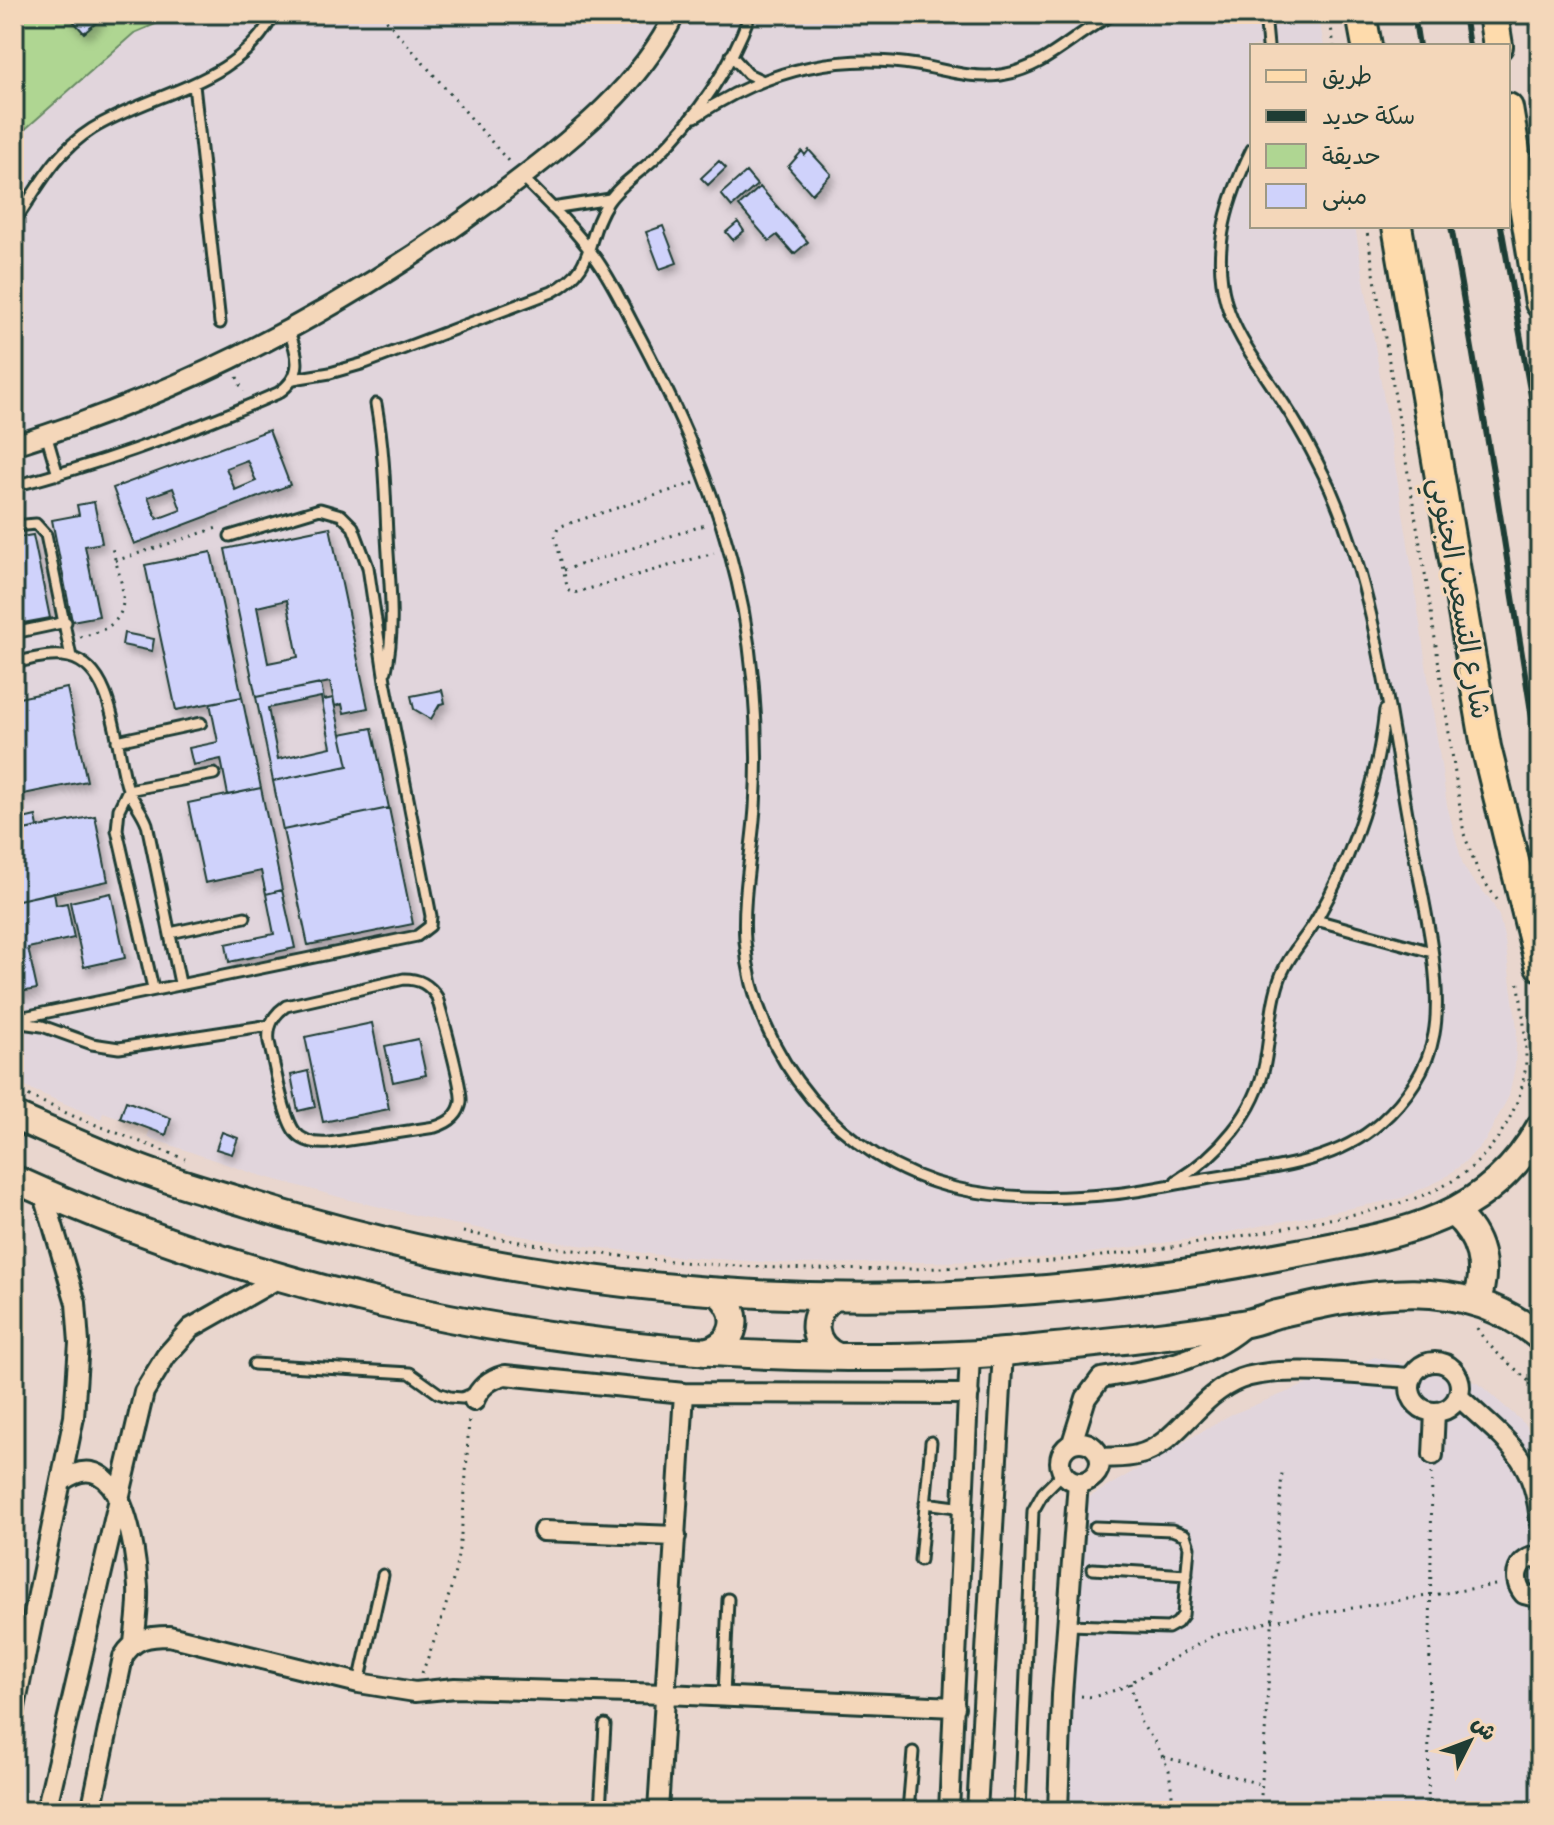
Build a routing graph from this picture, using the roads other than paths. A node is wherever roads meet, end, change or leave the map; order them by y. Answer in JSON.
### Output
{"nodes":[{"id":1,"x":274,"y":14,"type":"edge"},
{"id":2,"x":675,"y":14,"type":"edge"},
{"id":3,"x":750,"y":14,"type":"edge"},
{"id":4,"x":1114,"y":14,"type":"edge"},
{"id":5,"x":1241,"y":14,"type":"edge"},
{"id":6,"x":1361,"y":14,"type":"edge"},
{"id":7,"x":1493,"y":14,"type":"edge"},
{"id":8,"x":1538,"y":14,"type":"edge"},
{"id":9,"x":1265,"y":16,"type":"edge"},
{"id":10,"x":1540,"y":28,"type":"edge"},
{"id":11,"x":1268,"y":44,"type":"edge"},
{"id":12,"x":1367,"y":44,"type":"edge"},
{"id":13,"x":1498,"y":44,"type":"edge"},
{"id":14,"x":731,"y":55,"type":"junction"},
{"id":15,"x":761,"y":80,"type":"junction"},
{"id":16,"x":194,"y":85,"type":"junction"},
{"id":17,"x":1510,"y":120,"type":"edge"},
{"id":18,"x":688,"y":122,"type":"junction"},
{"id":19,"x":1250,"y":154,"type":"edge"},
{"id":20,"x":522,"y":177,"type":"junction"},
{"id":21,"x":610,"y":199,"type":"junction"},
{"id":22,"x":552,"y":208,"type":"junction"},
{"id":23,"x":14,"y":222,"type":"edge"},
{"id":24,"x":1397,"y":228,"type":"edge"},
{"id":25,"x":590,"y":250,"type":"junction"},
{"id":26,"x":1540,"y":303,"type":"edge"},
{"id":27,"x":220,"y":323,"type":"dead end"},
{"id":28,"x":288,"y":330,"type":"junction"},
{"id":29,"x":293,"y":379,"type":"junction"},
{"id":30,"x":376,"y":404,"type":"dead end"},
{"id":31,"x":46,"y":434,"type":"junction"},
{"id":32,"x":14,"y":445,"type":"edge"},
{"id":33,"x":58,"y":475,"type":"junction"},
{"id":34,"x":14,"y":486,"type":"edge"},
{"id":35,"x":14,"y":526,"type":"edge"},
{"id":36,"x":230,"y":536,"type":"road end"},
{"id":37,"x":66,"y":622,"type":"junction"},
{"id":38,"x":14,"y":631,"type":"edge"},
{"id":39,"x":71,"y":657,"type":"junction"},
{"id":40,"x":14,"y":663,"type":"edge"},
{"id":41,"x":385,"y":681,"type":"junction"},
{"id":42,"x":1386,"y":699,"type":"junction"},
{"id":43,"x":201,"y":723,"type":"dead end"},
{"id":44,"x":117,"y":741,"type":"junction"},
{"id":45,"x":214,"y":774,"type":"dead end"},
{"id":46,"x":128,"y":790,"type":"junction"},
{"id":47,"x":245,"y":917,"type":"dead end"},
{"id":48,"x":1316,"y":920,"type":"junction"},
{"id":49,"x":170,"y":933,"type":"junction"},
{"id":50,"x":1432,"y":952,"type":"junction"},
{"id":51,"x":1529,"y":969,"type":"edge"},
{"id":52,"x":180,"y":983,"type":"junction"},
{"id":53,"x":153,"y":988,"type":"junction"},
{"id":54,"x":14,"y":1020,"type":"edge"},
{"id":55,"x":270,"y":1025,"type":"junction"},
{"id":56,"x":14,"y":1116,"type":"edge"},
{"id":57,"x":1540,"y":1127,"type":"edge"},
{"id":58,"x":14,"y":1179,"type":"edge"},
{"id":59,"x":1169,"y":1185,"type":"junction"},
{"id":60,"x":43,"y":1192,"type":"junction"},
{"id":61,"x":1454,"y":1213,"type":"junction"},
{"id":62,"x":281,"y":1277,"type":"junction"},
{"id":63,"x":718,"y":1292,"type":"junction"},
{"id":64,"x":833,"y":1297,"type":"junction"},
{"id":65,"x":1476,"y":1302,"type":"junction"},
{"id":66,"x":1250,"y":1322,"type":"junction"},
{"id":67,"x":1540,"y":1337,"type":"edge"},
{"id":68,"x":705,"y":1352,"type":"junction"},
{"id":69,"x":1003,"y":1352,"type":"junction"},
{"id":70,"x":970,"y":1354,"type":"junction"},
{"id":71,"x":838,"y":1357,"type":"junction"},
{"id":72,"x":254,"y":1364,"type":"dead end"},
{"id":73,"x":1412,"y":1378,"type":"junction"},
{"id":74,"x":684,"y":1393,"type":"junction"},
{"id":75,"x":969,"y":1394,"type":"junction"},
{"id":76,"x":476,"y":1396,"type":"joint"},
{"id":77,"x":1458,"y":1396,"type":"junction"},
{"id":78,"x":1435,"y":1412,"type":"junction"},
{"id":79,"x":931,"y":1442,"type":"dead end"},
{"id":80,"x":1072,"y":1443,"type":"junction"},
{"id":81,"x":1433,"y":1455,"type":"road end"},
{"id":82,"x":966,"y":1458,"type":"junction"},
{"id":83,"x":1100,"y":1458,"type":"junction"},
{"id":84,"x":999,"y":1459,"type":"junction"},
{"id":85,"x":1071,"y":1478,"type":"junction"},
{"id":86,"x":61,"y":1482,"type":"junction"},
{"id":87,"x":119,"y":1498,"type":"junction"},
{"id":88,"x":925,"y":1503,"type":"junction"},
{"id":89,"x":964,"y":1508,"type":"junction"},
{"id":90,"x":1540,"y":1520,"type":"edge"},
{"id":91,"x":1095,"y":1527,"type":"dead end"},
{"id":92,"x":543,"y":1531,"type":"dead end"},
{"id":93,"x":676,"y":1536,"type":"junction"},
{"id":94,"x":1540,"y":1556,"type":"edge"},
{"id":95,"x":920,"y":1560,"type":"dead end"},
{"id":96,"x":1093,"y":1569,"type":"dead end"},
{"id":97,"x":383,"y":1575,"type":"dead end"},
{"id":98,"x":1187,"y":1575,"type":"junction"},
{"id":99,"x":1540,"y":1598,"type":"edge"},
{"id":100,"x":728,"y":1599,"type":"dead end"},
{"id":101,"x":1067,"y":1625,"type":"junction"},
{"id":102,"x":134,"y":1643,"type":"junction"},
{"id":103,"x":359,"y":1683,"type":"junction"},
{"id":104,"x":666,"y":1694,"type":"junction"},
{"id":105,"x":724,"y":1696,"type":"junction"},
{"id":106,"x":955,"y":1707,"type":"junction"},
{"id":107,"x":14,"y":1712,"type":"edge"},
{"id":108,"x":605,"y":1725,"type":"dead end"},
{"id":109,"x":913,"y":1752,"type":"dead end"},
{"id":110,"x":46,"y":1811,"type":"edge"},
{"id":111,"x":91,"y":1811,"type":"edge"},
{"id":112,"x":600,"y":1811,"type":"edge"},
{"id":113,"x":658,"y":1811,"type":"edge"},
{"id":114,"x":908,"y":1811,"type":"edge"},
{"id":115,"x":949,"y":1811,"type":"edge"},
{"id":116,"x":977,"y":1811,"type":"edge"},
{"id":117,"x":1020,"y":1811,"type":"edge"},
{"id":118,"x":1058,"y":1811,"type":"edge"}],
"edges":[{"from":1,"to":16,"type":"lane"},
{"from":2,"to":20,"type":"street"},
{"from":3,"to":14,"type":"lane"},
{"from":4,"to":15,"type":"lane"},
{"from":5,"to":9,"type":"lane"},
{"from":6,"to":12,"type":"main road"},
{"from":7,"to":13,"type":"main road"},
{"from":8,"to":10,"type":"lane"},
{"from":9,"to":11,"type":"lane"},
{"from":14,"to":15,"type":"lane"},
{"from":14,"to":18,"type":"lane"},
{"from":15,"to":18,"type":"lane"},
{"from":16,"to":23,"type":"lane"},
{"from":16,"to":27,"type":"lane"},
{"from":17,"to":26,"type":"main road"},
{"from":18,"to":21,"type":"lane"},
{"from":19,"to":42,"type":"lane"},
{"from":20,"to":22,"type":"lane"},
{"from":20,"to":28,"type":"street"},
{"from":21,"to":22,"type":"lane"},
{"from":21,"to":25,"type":"lane"},
{"from":22,"to":25,"type":"lane"},
{"from":24,"to":51,"type":"main road","name":"شارع التسعين الجنوبي"},
{"from":25,"to":29,"type":"lane"},
{"from":25,"to":59,"type":"lane"},
{"from":28,"to":29,"type":"lane"},
{"from":28,"to":31,"type":"street"},
{"from":29,"to":33,"type":"lane"},
{"from":30,"to":41,"type":"lane"},
{"from":31,"to":32,"type":"street"},
{"from":31,"to":33,"type":"lane"},
{"from":33,"to":34,"type":"lane"},
{"from":35,"to":37,"type":"lane"},
{"from":36,"to":41,"type":"lane"},
{"from":37,"to":38,"type":"lane"},
{"from":37,"to":39,"type":"lane"},
{"from":39,"to":40,"type":"lane"},
{"from":39,"to":44,"type":"lane"},
{"from":41,"to":52,"type":"lane"},
{"from":42,"to":48,"type":"lane"},
{"from":42,"to":50,"type":"lane"},
{"from":43,"to":44,"type":"lane"},
{"from":44,"to":46,"type":"lane"},
{"from":45,"to":46,"type":"lane"},
{"from":46,"to":49,"type":"lane"},
{"from":46,"to":53,"type":"lane"},
{"from":47,"to":49,"type":"lane"},
{"from":48,"to":50,"type":"lane"},
{"from":48,"to":59,"type":"lane"},
{"from":49,"to":52,"type":"lane"},
{"from":50,"to":59,"type":"lane"},
{"from":52,"to":53,"type":"lane"},
{"from":53,"to":54,"type":"lane"},
{"from":54,"to":55,"type":"lane"},
{"from":55,"to":55,"type":"lane"},
{"from":56,"to":63,"type":"main road"},
{"from":57,"to":61,"type":"main road"},
{"from":58,"to":60,"type":"main road"},
{"from":60,"to":62,"type":"main road"},
{"from":60,"to":86,"type":"street"},
{"from":61,"to":64,"type":"main road"},
{"from":61,"to":65,"type":"main road"},
{"from":62,"to":68,"type":"main road"},
{"from":62,"to":87,"type":"street"},
{"from":63,"to":64,"type":"main road"},
{"from":63,"to":68,"type":"main road"},
{"from":64,"to":71,"type":"main road"},
{"from":65,"to":66,"type":"main road"},
{"from":65,"to":67,"type":"main road"},
{"from":66,"to":69,"type":"main road"},
{"from":66,"to":80,"type":"street"},
{"from":68,"to":71,"type":"main road"},
{"from":69,"to":70,"type":"main road"},
{"from":69,"to":84,"type":"street"},
{"from":70,"to":71,"type":"main road"},
{"from":70,"to":75,"type":"street"},
{"from":72,"to":76,"type":"lane"},
{"from":73,"to":77,"type":"street"},
{"from":73,"to":78,"type":"street"},
{"from":73,"to":83,"type":"street"},
{"from":74,"to":75,"type":"street"},
{"from":74,"to":76,"type":"street"},
{"from":74,"to":93,"type":"street"},
{"from":75,"to":82,"type":"street"},
{"from":77,"to":78,"type":"street"},
{"from":77,"to":90,"type":"street"},
{"from":78,"to":81,"type":"street"},
{"from":79,"to":88,"type":"lane"},
{"from":80,"to":83,"type":"street"},
{"from":80,"to":85,"type":"street"},
{"from":82,"to":84,"type":"street"},
{"from":82,"to":89,"type":"street"},
{"from":83,"to":85,"type":"street"},
{"from":84,"to":116,"type":"street"},
{"from":85,"to":101,"type":"street"},
{"from":85,"to":117,"type":"lane"},
{"from":86,"to":87,"type":"street"},
{"from":86,"to":107,"type":"street"},
{"from":87,"to":102,"type":"street"},
{"from":87,"to":110,"type":"street"},
{"from":88,"to":89,"type":"lane"},
{"from":88,"to":95,"type":"lane"},
{"from":89,"to":106,"type":"street"},
{"from":91,"to":98,"type":"lane"},
{"from":92,"to":93,"type":"street"},
{"from":93,"to":104,"type":"street"},
{"from":94,"to":99,"type":"street"},
{"from":96,"to":98,"type":"lane"},
{"from":97,"to":103,"type":"lane"},
{"from":98,"to":101,"type":"lane"},
{"from":100,"to":105,"type":"lane"},
{"from":101,"to":118,"type":"street"},
{"from":102,"to":103,"type":"street"},
{"from":102,"to":111,"type":"street"},
{"from":103,"to":104,"type":"street"},
{"from":104,"to":105,"type":"street"},
{"from":104,"to":113,"type":"street"},
{"from":105,"to":106,"type":"street"},
{"from":106,"to":115,"type":"street"},
{"from":108,"to":112,"type":"lane"},
{"from":109,"to":114,"type":"lane"}]}
